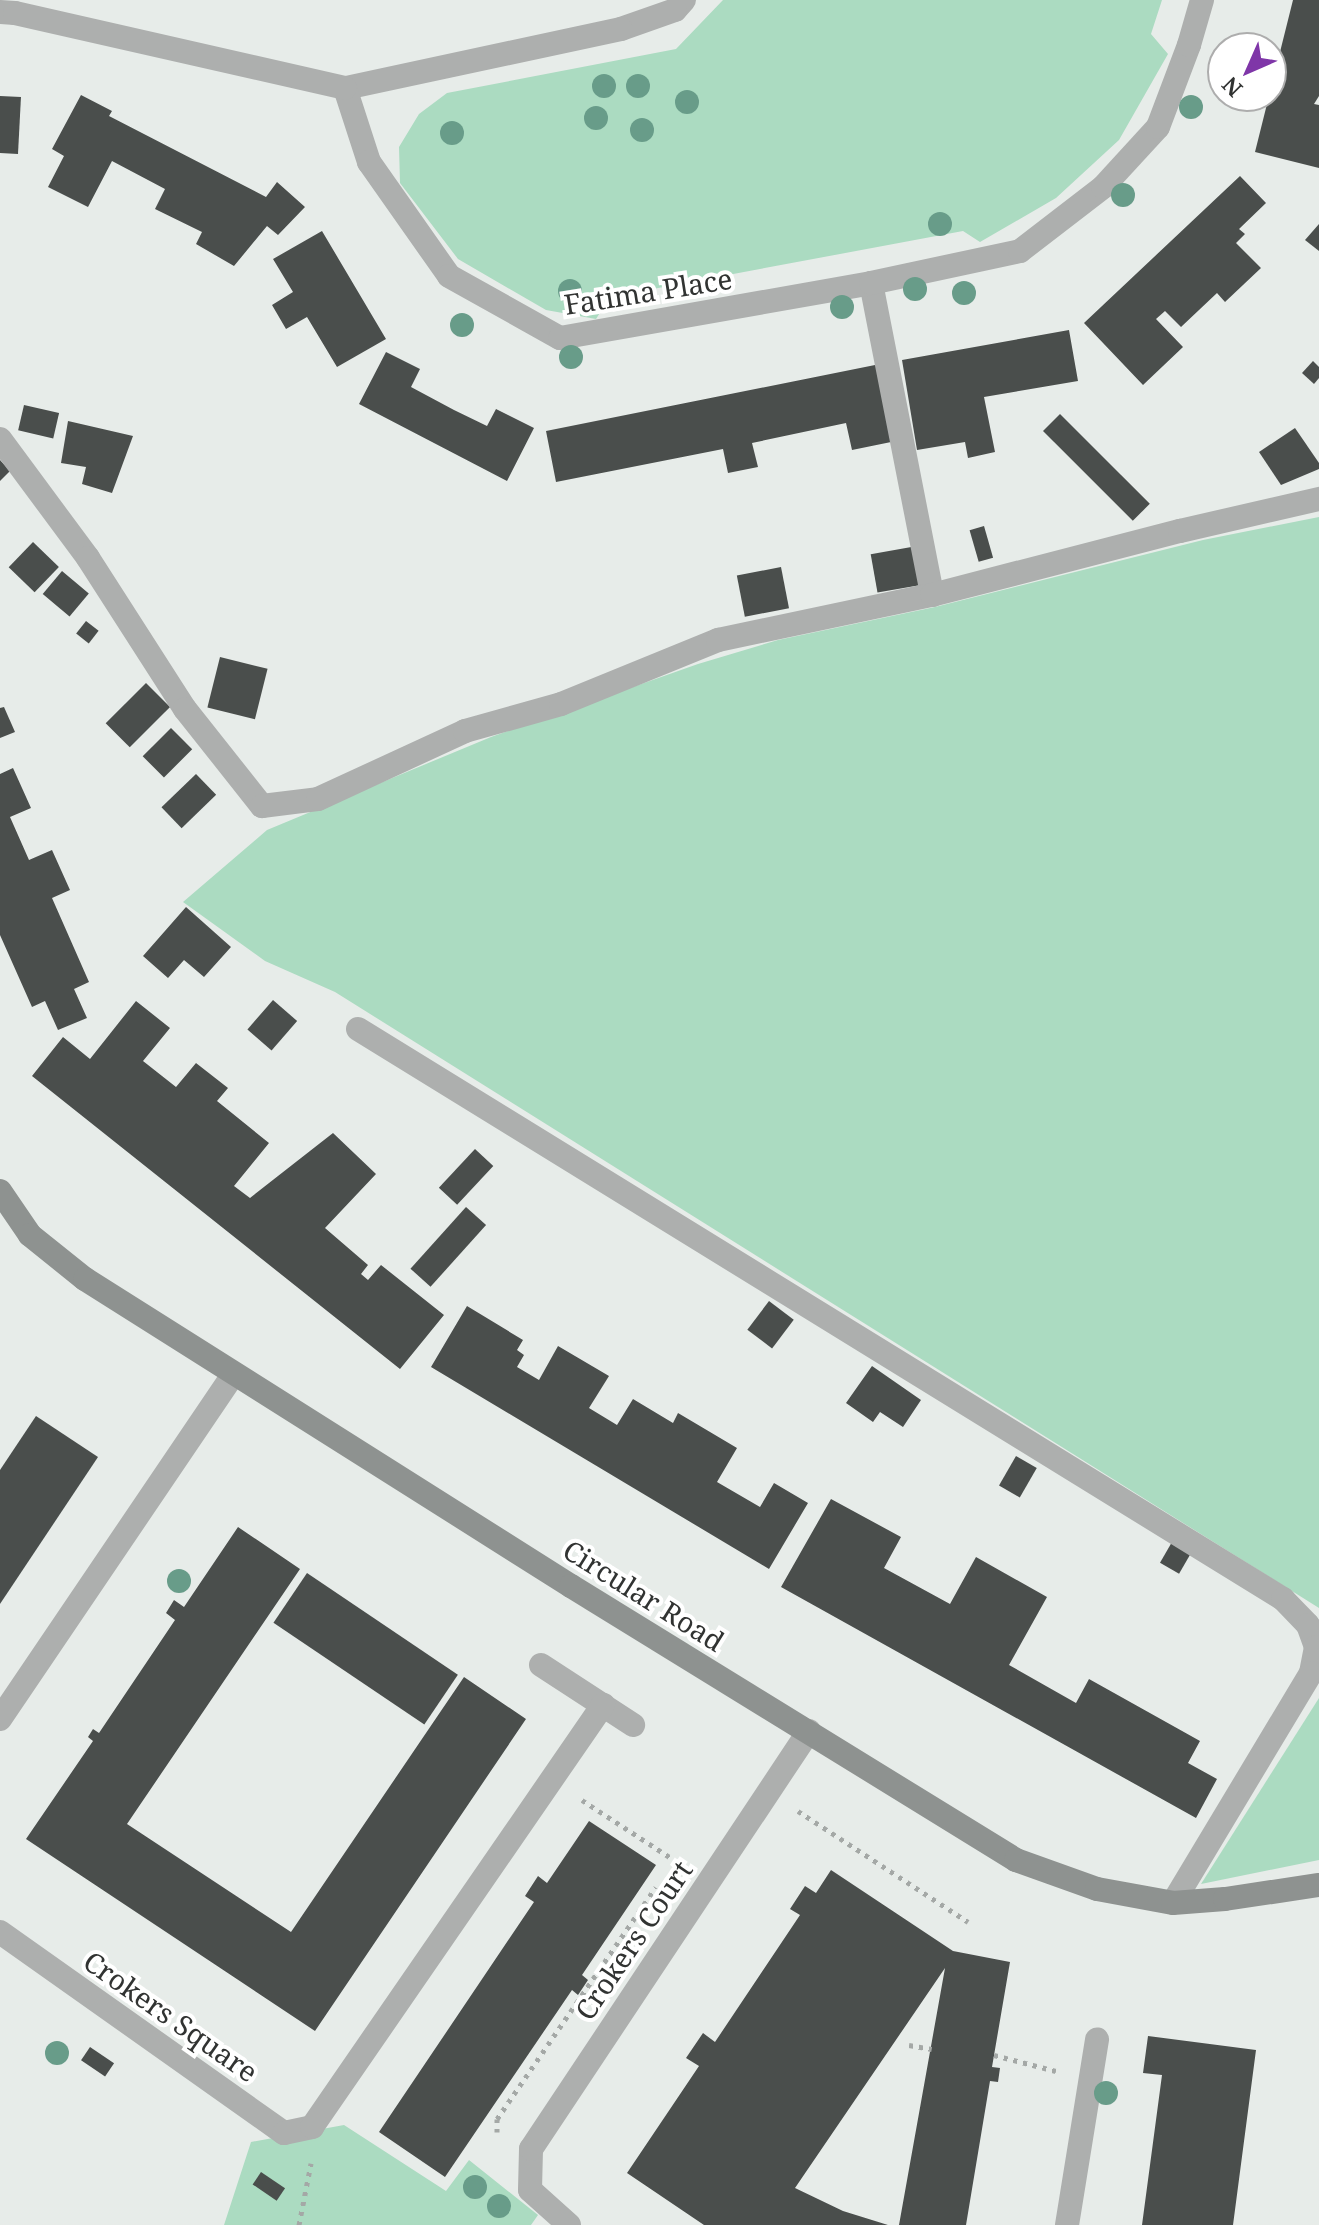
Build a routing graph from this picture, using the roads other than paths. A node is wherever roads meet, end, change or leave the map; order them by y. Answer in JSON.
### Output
{"nodes":[{"id":1,"x":684,"y":0,"type":"edge"},
{"id":2,"x":1202,"y":0,"type":"edge"},
{"id":3,"x":10,"y":8,"type":"edge"},
{"id":4,"x":345,"y":88,"type":"junction"},
{"id":5,"x":871,"y":283,"type":"junction"},
{"id":6,"x":0,"y":439,"type":"edge"},
{"id":7,"x":1319,"y":499,"type":"edge"},
{"id":8,"x":932,"y":595,"type":"junction"},
{"id":9,"x":358,"y":1029,"type":"dead end"},
{"id":10,"x":0,"y":1191,"type":"edge"},
{"id":11,"x":234,"y":1374,"type":"junction"},
{"id":12,"x":541,"y":1665,"type":"dead end"},
{"id":13,"x":603,"y":1705,"type":"junction"},
{"id":14,"x":0,"y":1719,"type":"edge"},
{"id":15,"x":633,"y":1725,"type":"dead end"},
{"id":16,"x":809,"y":1731,"type":"junction"},
{"id":17,"x":1319,"y":1885,"type":"edge"},
{"id":18,"x":1173,"y":1903,"type":"junction"},
{"id":19,"x":0,"y":1932,"type":"edge"},
{"id":20,"x":1097,"y":2039,"type":"dead end"},
{"id":21,"x":569,"y":2225,"type":"edge"},
{"id":22,"x":1067,"y":2225,"type":"edge"}],
"edges":[{"from":1,"to":4,"type":"street"},
{"from":2,"to":5,"type":"street","name":"Fatima Place"},
{"from":3,"to":4,"type":"street"},
{"from":4,"to":5,"type":"street","name":"Fatima Place"},
{"from":5,"to":8,"type":"street"},
{"from":6,"to":8,"type":"street"},
{"from":7,"to":8,"type":"street"},
{"from":9,"to":18,"type":"street"},
{"from":10,"to":11,"type":"main road","name":"Circular Road"},
{"from":11,"to":14,"type":"street"},
{"from":11,"to":16,"type":"main road","name":"Circular Road"},
{"from":12,"to":13,"type":"street"},
{"from":13,"to":15,"type":"street"},
{"from":13,"to":19,"type":"street","name":"Crokers Square"},
{"from":16,"to":18,"type":"main road","name":"Circular Road"},
{"from":16,"to":21,"type":"street","name":"Crokers Court"},
{"from":17,"to":18,"type":"main road","name":"Circular Road"},
{"from":20,"to":22,"type":"street"}]}
